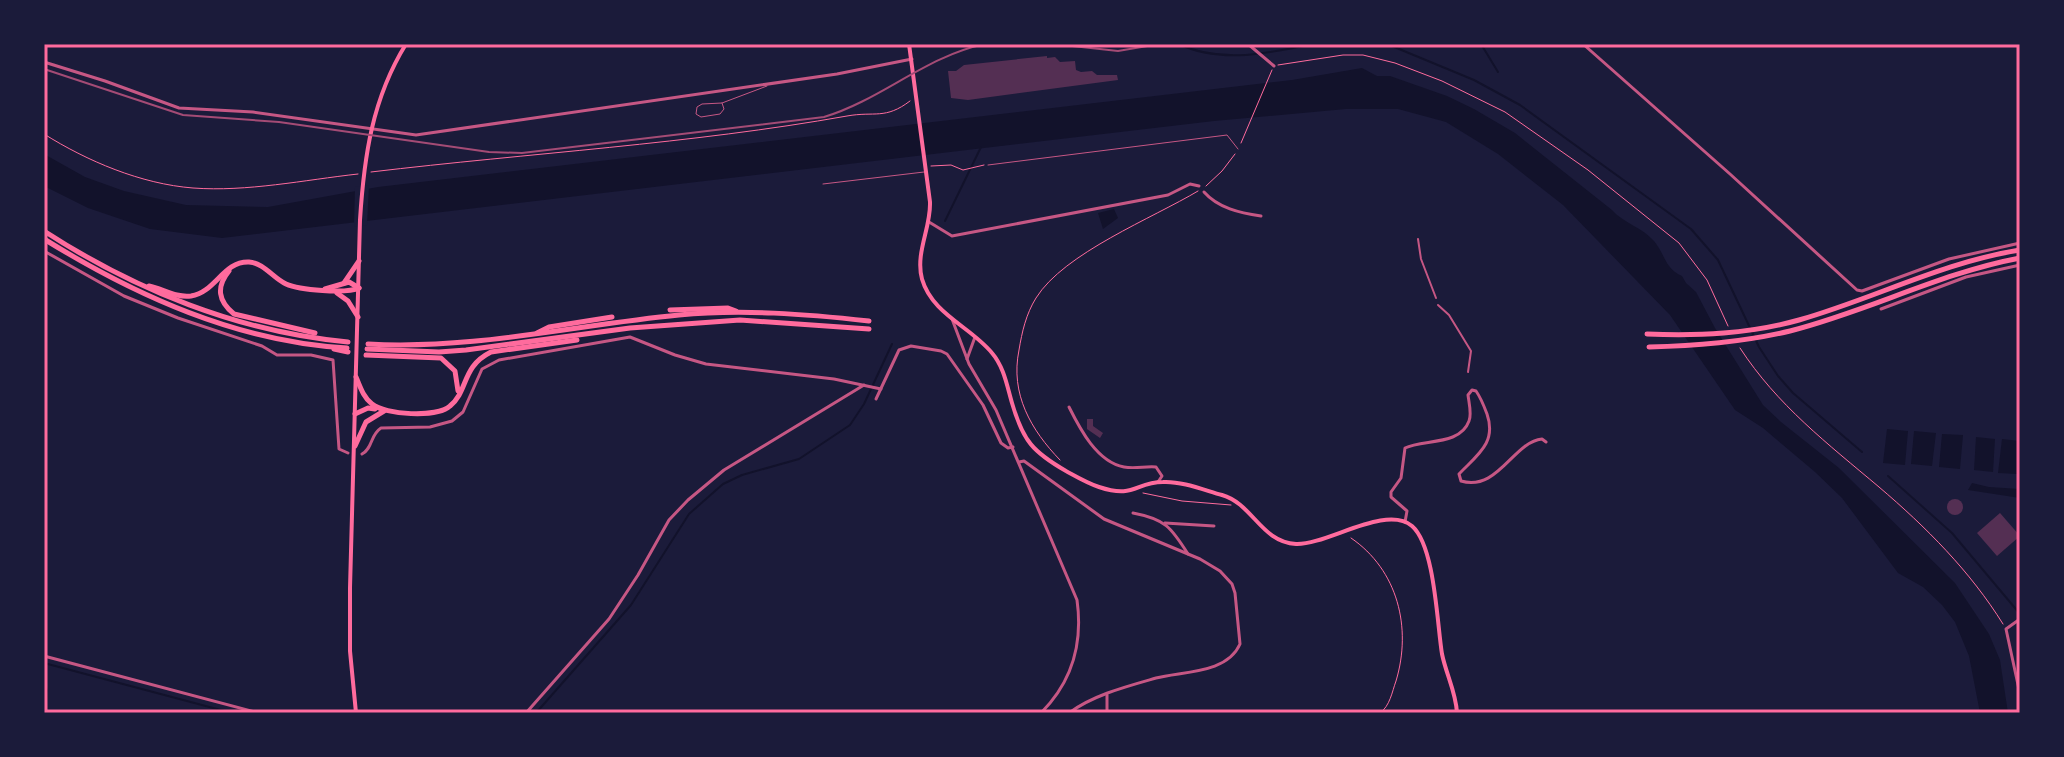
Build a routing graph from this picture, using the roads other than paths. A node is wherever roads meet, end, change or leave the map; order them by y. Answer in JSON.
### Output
{"nodes":[{"id":1,"x":406,"y":44,"type":"edge"},
{"id":2,"x":909,"y":44,"type":"edge"},
{"id":3,"x":1248,"y":44,"type":"edge"},
{"id":4,"x":1583,"y":44,"type":"edge"},
{"id":5,"x":912,"y":59,"type":"junction"},
{"id":6,"x":44,"y":62,"type":"edge"},
{"id":7,"x":1273,"y":68,"type":"road end"},
{"id":8,"x":773,"y":83,"type":"junction"},
{"id":9,"x":722,"y":103,"type":"junction"},
{"id":10,"x":1238,"y":149,"type":"road end"},
{"id":11,"x":988,"y":165,"type":"road end"},
{"id":12,"x":928,"y":169,"type":"junction"},
{"id":13,"x":823,"y":184,"type":"dead end"},
{"id":14,"x":1199,"y":186,"type":"dead end"},
{"id":15,"x":1204,"y":192,"type":"dead end"},
{"id":16,"x":1261,"y":216,"type":"dead end"},
{"id":17,"x":929,"y":222,"type":"junction"},
{"id":18,"x":44,"y":231,"type":"edge"},
{"id":19,"x":44,"y":239,"type":"edge"},
{"id":20,"x":1418,"y":239,"type":"dead end"},
{"id":21,"x":2020,"y":243,"type":"edge"},
{"id":22,"x":2020,"y":250,"type":"edge"},
{"id":23,"x":44,"y":251,"type":"edge"},
{"id":24,"x":2020,"y":258,"type":"edge"},
{"id":25,"x":359,"y":261,"type":"junction"},
{"id":26,"x":236,"y":265,"type":"junction"},
{"id":27,"x":2020,"y":265,"type":"edge"},
{"id":28,"x":136,"y":283,"type":"junction"},
{"id":29,"x":343,"y":283,"type":"junction"},
{"id":30,"x":359,"y":288,"type":"junction"},
{"id":31,"x":324,"y":289,"type":"junction"},
{"id":32,"x":336,"y":292,"type":"junction"},
{"id":33,"x":1436,"y":298,"type":"dead end"},
{"id":34,"x":1438,"y":305,"type":"dead end"},
{"id":35,"x":1881,"y":309,"type":"dead end"},
{"id":36,"x":670,"y":310,"type":"dead end"},
{"id":37,"x":741,"y":312,"type":"junction"},
{"id":38,"x":358,"y":317,"type":"junction"},
{"id":39,"x":612,"y":317,"type":"dead end"},
{"id":40,"x":951,"y":317,"type":"junction"},
{"id":41,"x":869,"y":321,"type":"dead end"},
{"id":42,"x":869,"y":329,"type":"dead end"},
{"id":43,"x":621,"y":330,"type":"junction"},
{"id":44,"x":969,"y":332,"type":"junction"},
{"id":45,"x":1647,"y":334,"type":"dead end"},
{"id":46,"x":533,"y":335,"type":"junction"},
{"id":47,"x":975,"y":337,"type":"junction"},
{"id":48,"x":962,"y":343,"type":"junction"},
{"id":49,"x":983,"y":344,"type":"junction"},
{"id":50,"x":346,"y":346,"type":"junction"},
{"id":51,"x":970,"y":347,"type":"junction"},
{"id":52,"x":1649,"y":347,"type":"dead end"},
{"id":53,"x":367,"y":349,"type":"junction"},
{"id":54,"x":967,"y":359,"type":"junction"},
{"id":55,"x":1468,"y":372,"type":"dead end"},
{"id":56,"x":356,"y":377,"type":"junction"},
{"id":57,"x":866,"y":385,"type":"junction"},
{"id":58,"x":878,"y":388,"type":"junction"},
{"id":59,"x":458,"y":395,"type":"junction"},
{"id":60,"x":876,"y":399,"type":"dead end"},
{"id":61,"x":1069,"y":407,"type":"dead end"},
{"id":62,"x":382,"y":410,"type":"junction"},
{"id":63,"x":355,"y":414,"type":"junction"},
{"id":64,"x":374,"y":416,"type":"junction"},
{"id":65,"x":1546,"y":442,"type":"dead end"},
{"id":66,"x":355,"y":446,"type":"junction"},
{"id":67,"x":1013,"y":447,"type":"junction"},
{"id":68,"x":348,"y":453,"type":"dead end"},
{"id":69,"x":362,"y":454,"type":"dead end"},
{"id":70,"x":1019,"y":462,"type":"junction"},
{"id":71,"x":1158,"y":482,"type":"junction"},
{"id":72,"x":1133,"y":513,"type":"dead end"},
{"id":73,"x":1405,"y":522,"type":"junction"},
{"id":74,"x":1165,"y":523,"type":"junction"},
{"id":75,"x":1214,"y":526,"type":"dead end"},
{"id":76,"x":1188,"y":554,"type":"junction"},
{"id":77,"x":2020,"y":619,"type":"edge"},
{"id":78,"x":44,"y":656,"type":"edge"},
{"id":79,"x":2020,"y":694,"type":"edge"},
{"id":80,"x":1107,"y":695,"type":"junction"},
{"id":81,"x":259,"y":713,"type":"edge"},
{"id":82,"x":356,"y":713,"type":"edge"},
{"id":83,"x":526,"y":713,"type":"edge"},
{"id":84,"x":1041,"y":713,"type":"edge"},
{"id":85,"x":1069,"y":713,"type":"edge"},
{"id":86,"x":1107,"y":713,"type":"edge"},
{"id":87,"x":1457,"y":713,"type":"edge"}],
"edges":[{"from":1,"to":25,"type":"main road"},
{"from":2,"to":5,"type":"main road"},
{"from":3,"to":7,"type":"street"},
{"from":4,"to":21,"type":"street"},
{"from":5,"to":8,"type":"street"},
{"from":5,"to":12,"type":"main road"},
{"from":6,"to":8,"type":"street"},
{"from":8,"to":9,"type":"lane"},
{"from":9,"to":9,"type":"lane"},
{"from":10,"to":11,"type":"lane"},
{"from":12,"to":13,"type":"lane"},
{"from":12,"to":17,"type":"main road"},
{"from":14,"to":17,"type":"street"},
{"from":15,"to":16,"type":"street"},
{"from":17,"to":40,"type":"main road"},
{"from":18,"to":28,"type":"highway"},
{"from":19,"to":50,"type":"highway"},
{"from":20,"to":33,"type":"street"},
{"from":22,"to":45,"type":"highway"},
{"from":23,"to":68,"type":"street"},
{"from":24,"to":52,"type":"highway"},
{"from":25,"to":29,"type":"highway"},
{"from":25,"to":30,"type":"main road"},
{"from":26,"to":28,"type":"highway"},
{"from":26,"to":31,"type":"highway"},
{"from":26,"to":50,"type":"highway"},
{"from":27,"to":35,"type":"street"},
{"from":28,"to":50,"type":"highway"},
{"from":29,"to":30,"type":"highway"},
{"from":29,"to":31,"type":"highway"},
{"from":30,"to":32,"type":"highway"},
{"from":30,"to":38,"type":"main road"},
{"from":31,"to":32,"type":"highway"},
{"from":32,"to":38,"type":"highway"},
{"from":34,"to":55,"type":"street"},
{"from":36,"to":37,"type":"highway"},
{"from":37,"to":41,"type":"highway"},
{"from":37,"to":46,"type":"highway"},
{"from":38,"to":56,"type":"main road"},
{"from":39,"to":46,"type":"highway"},
{"from":40,"to":44,"type":"main road"},
{"from":40,"to":48,"type":"street"},
{"from":42,"to":43,"type":"highway"},
{"from":43,"to":53,"type":"highway"},
{"from":43,"to":59,"type":"highway"},
{"from":44,"to":47,"type":"main road"},
{"from":44,"to":48,"type":"street"},
{"from":46,"to":53,"type":"highway"},
{"from":47,"to":49,"type":"main road"},
{"from":47,"to":51,"type":"street"},
{"from":48,"to":54,"type":"street"},
{"from":49,"to":51,"type":"street"},
{"from":49,"to":71,"type":"main road"},
{"from":51,"to":54,"type":"street"},
{"from":53,"to":59,"type":"highway"},
{"from":54,"to":67,"type":"street"},
{"from":56,"to":62,"type":"highway"},
{"from":56,"to":63,"type":"main road"},
{"from":57,"to":58,"type":"street"},
{"from":57,"to":69,"type":"street"},
{"from":57,"to":83,"type":"street"},
{"from":58,"to":60,"type":"street"},
{"from":58,"to":67,"type":"street"},
{"from":59,"to":62,"type":"highway"},
{"from":61,"to":71,"type":"street"},
{"from":62,"to":63,"type":"highway"},
{"from":62,"to":64,"type":"highway"},
{"from":63,"to":64,"type":"highway"},
{"from":63,"to":66,"type":"main road"},
{"from":64,"to":66,"type":"highway"},
{"from":65,"to":73,"type":"street"},
{"from":66,"to":82,"type":"main road"},
{"from":67,"to":70,"type":"street"},
{"from":70,"to":76,"type":"street"},
{"from":70,"to":84,"type":"street"},
{"from":71,"to":73,"type":"main road"},
{"from":72,"to":74,"type":"street"},
{"from":73,"to":87,"type":"main road"},
{"from":74,"to":75,"type":"street"},
{"from":74,"to":76,"type":"street"},
{"from":76,"to":80,"type":"street"},
{"from":77,"to":79,"type":"street"},
{"from":78,"to":81,"type":"street"},
{"from":80,"to":85,"type":"street"},
{"from":80,"to":86,"type":"street"}]}
